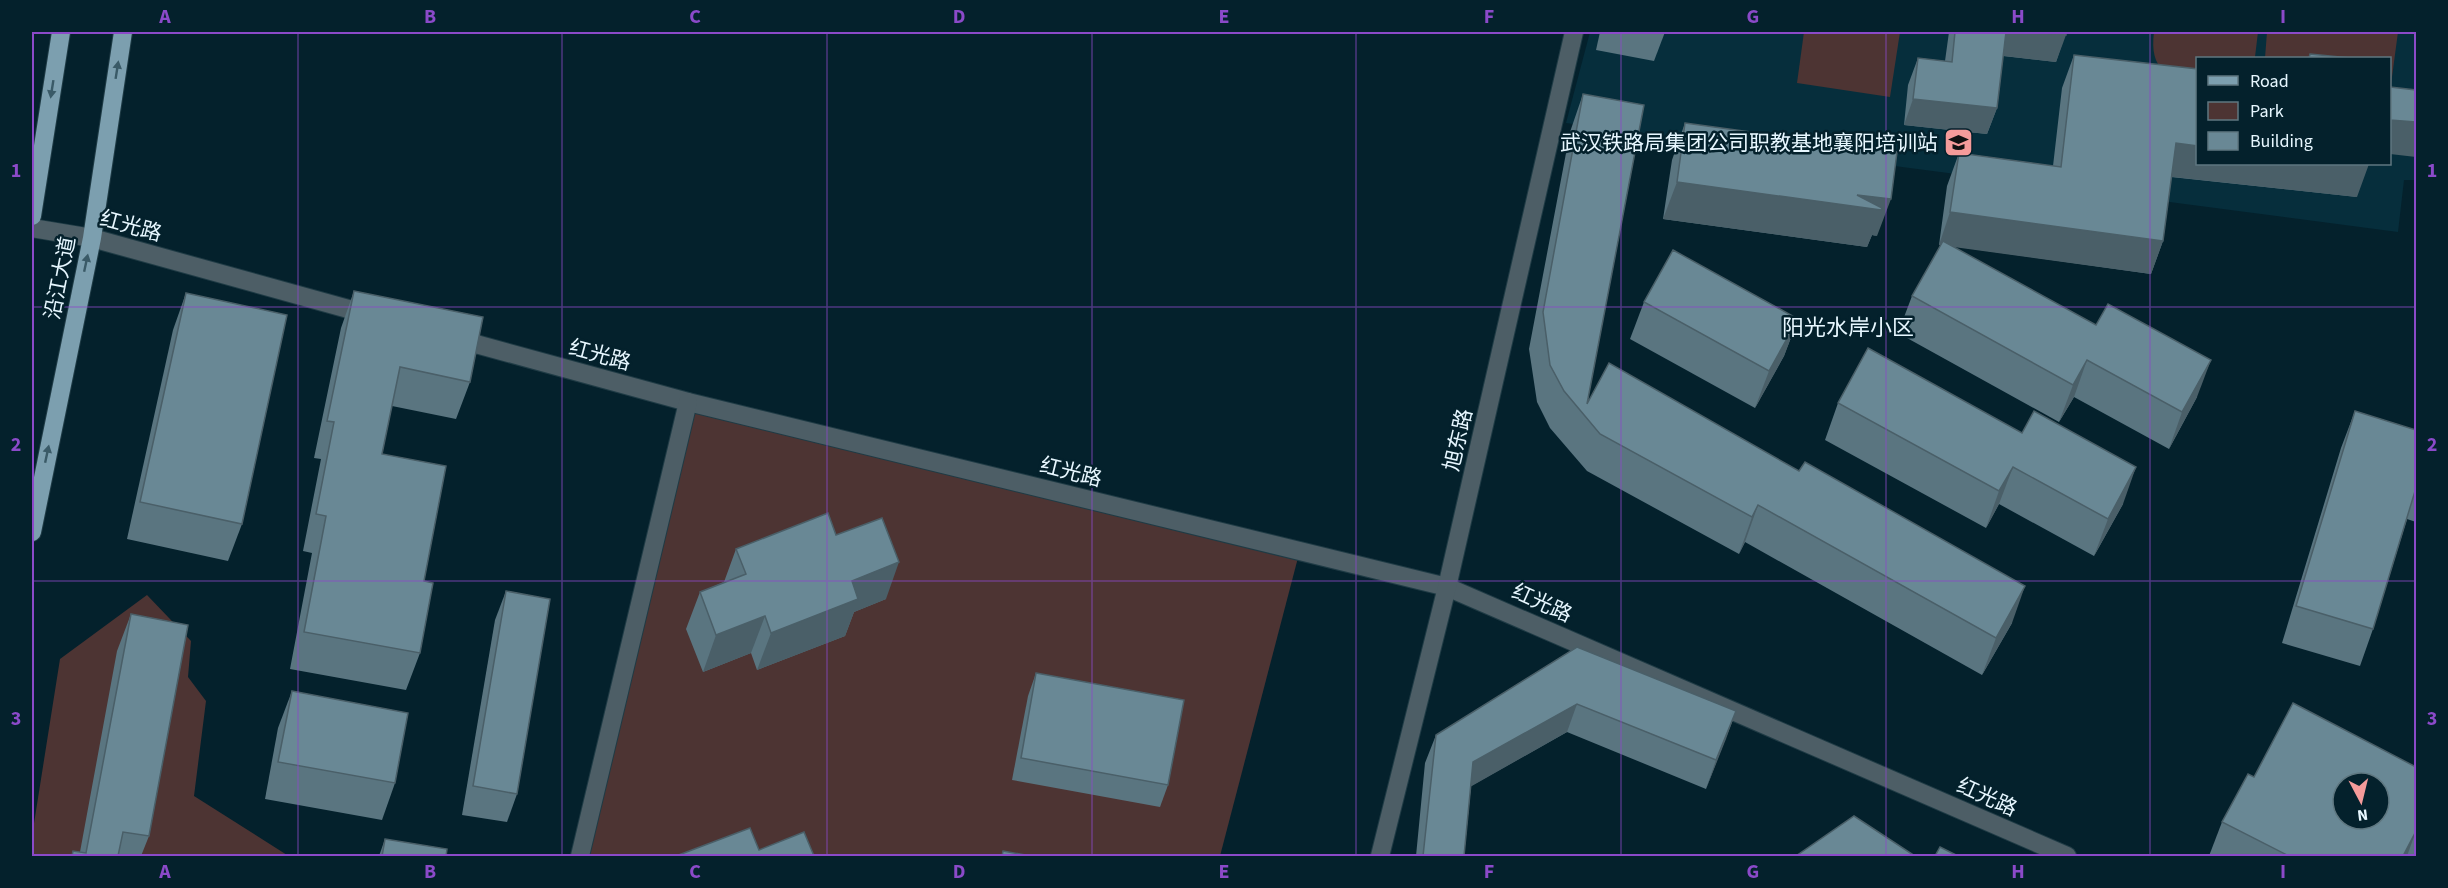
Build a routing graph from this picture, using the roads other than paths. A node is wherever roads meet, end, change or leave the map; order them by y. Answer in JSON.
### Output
{"nodes":[{"id":1,"x":61,"y":32,"type":"edge"},
{"id":2,"x":123,"y":32,"type":"edge"},
{"id":3,"x":1574,"y":32,"type":"edge"},
{"id":4,"x":32,"y":216,"type":"edge"},
{"id":5,"x":32,"y":228,"type":"edge"},
{"id":6,"x":92,"y":238,"type":"junction"},
{"id":7,"x":390,"y":320,"type":"edge"},
{"id":8,"x":435,"y":333,"type":"edge"},
{"id":9,"x":688,"y":402,"type":"junction"},
{"id":10,"x":32,"y":532,"type":"edge"},
{"id":11,"x":1447,"y":586,"type":"junction"},
{"id":12,"x":580,"y":856,"type":"edge"},
{"id":13,"x":1380,"y":856,"type":"edge"},
{"id":14,"x":2067,"y":856,"type":"edge"}],
"edges":[{"from":1,"to":4,"type":"main road","name":"沿江大道","one_way":true},
{"from":6,"to":2,"type":"main road","name":"沿江大道","one_way":true},
{"from":3,"to":11,"type":"street","name":"旭东路"},
{"from":5,"to":6,"type":"street","name":"红光路"},
{"from":6,"to":7,"type":"street","name":"红光路"},
{"from":10,"to":6,"type":"main road","name":"沿江大道","one_way":true},
{"from":8,"to":9,"type":"street","name":"红光路"},
{"from":9,"to":11,"type":"street","name":"红光路"},
{"from":9,"to":12,"type":"street"},
{"from":11,"to":13,"type":"street","name":"旭东路"},
{"from":11,"to":14,"type":"street","name":"红光路"}]}
